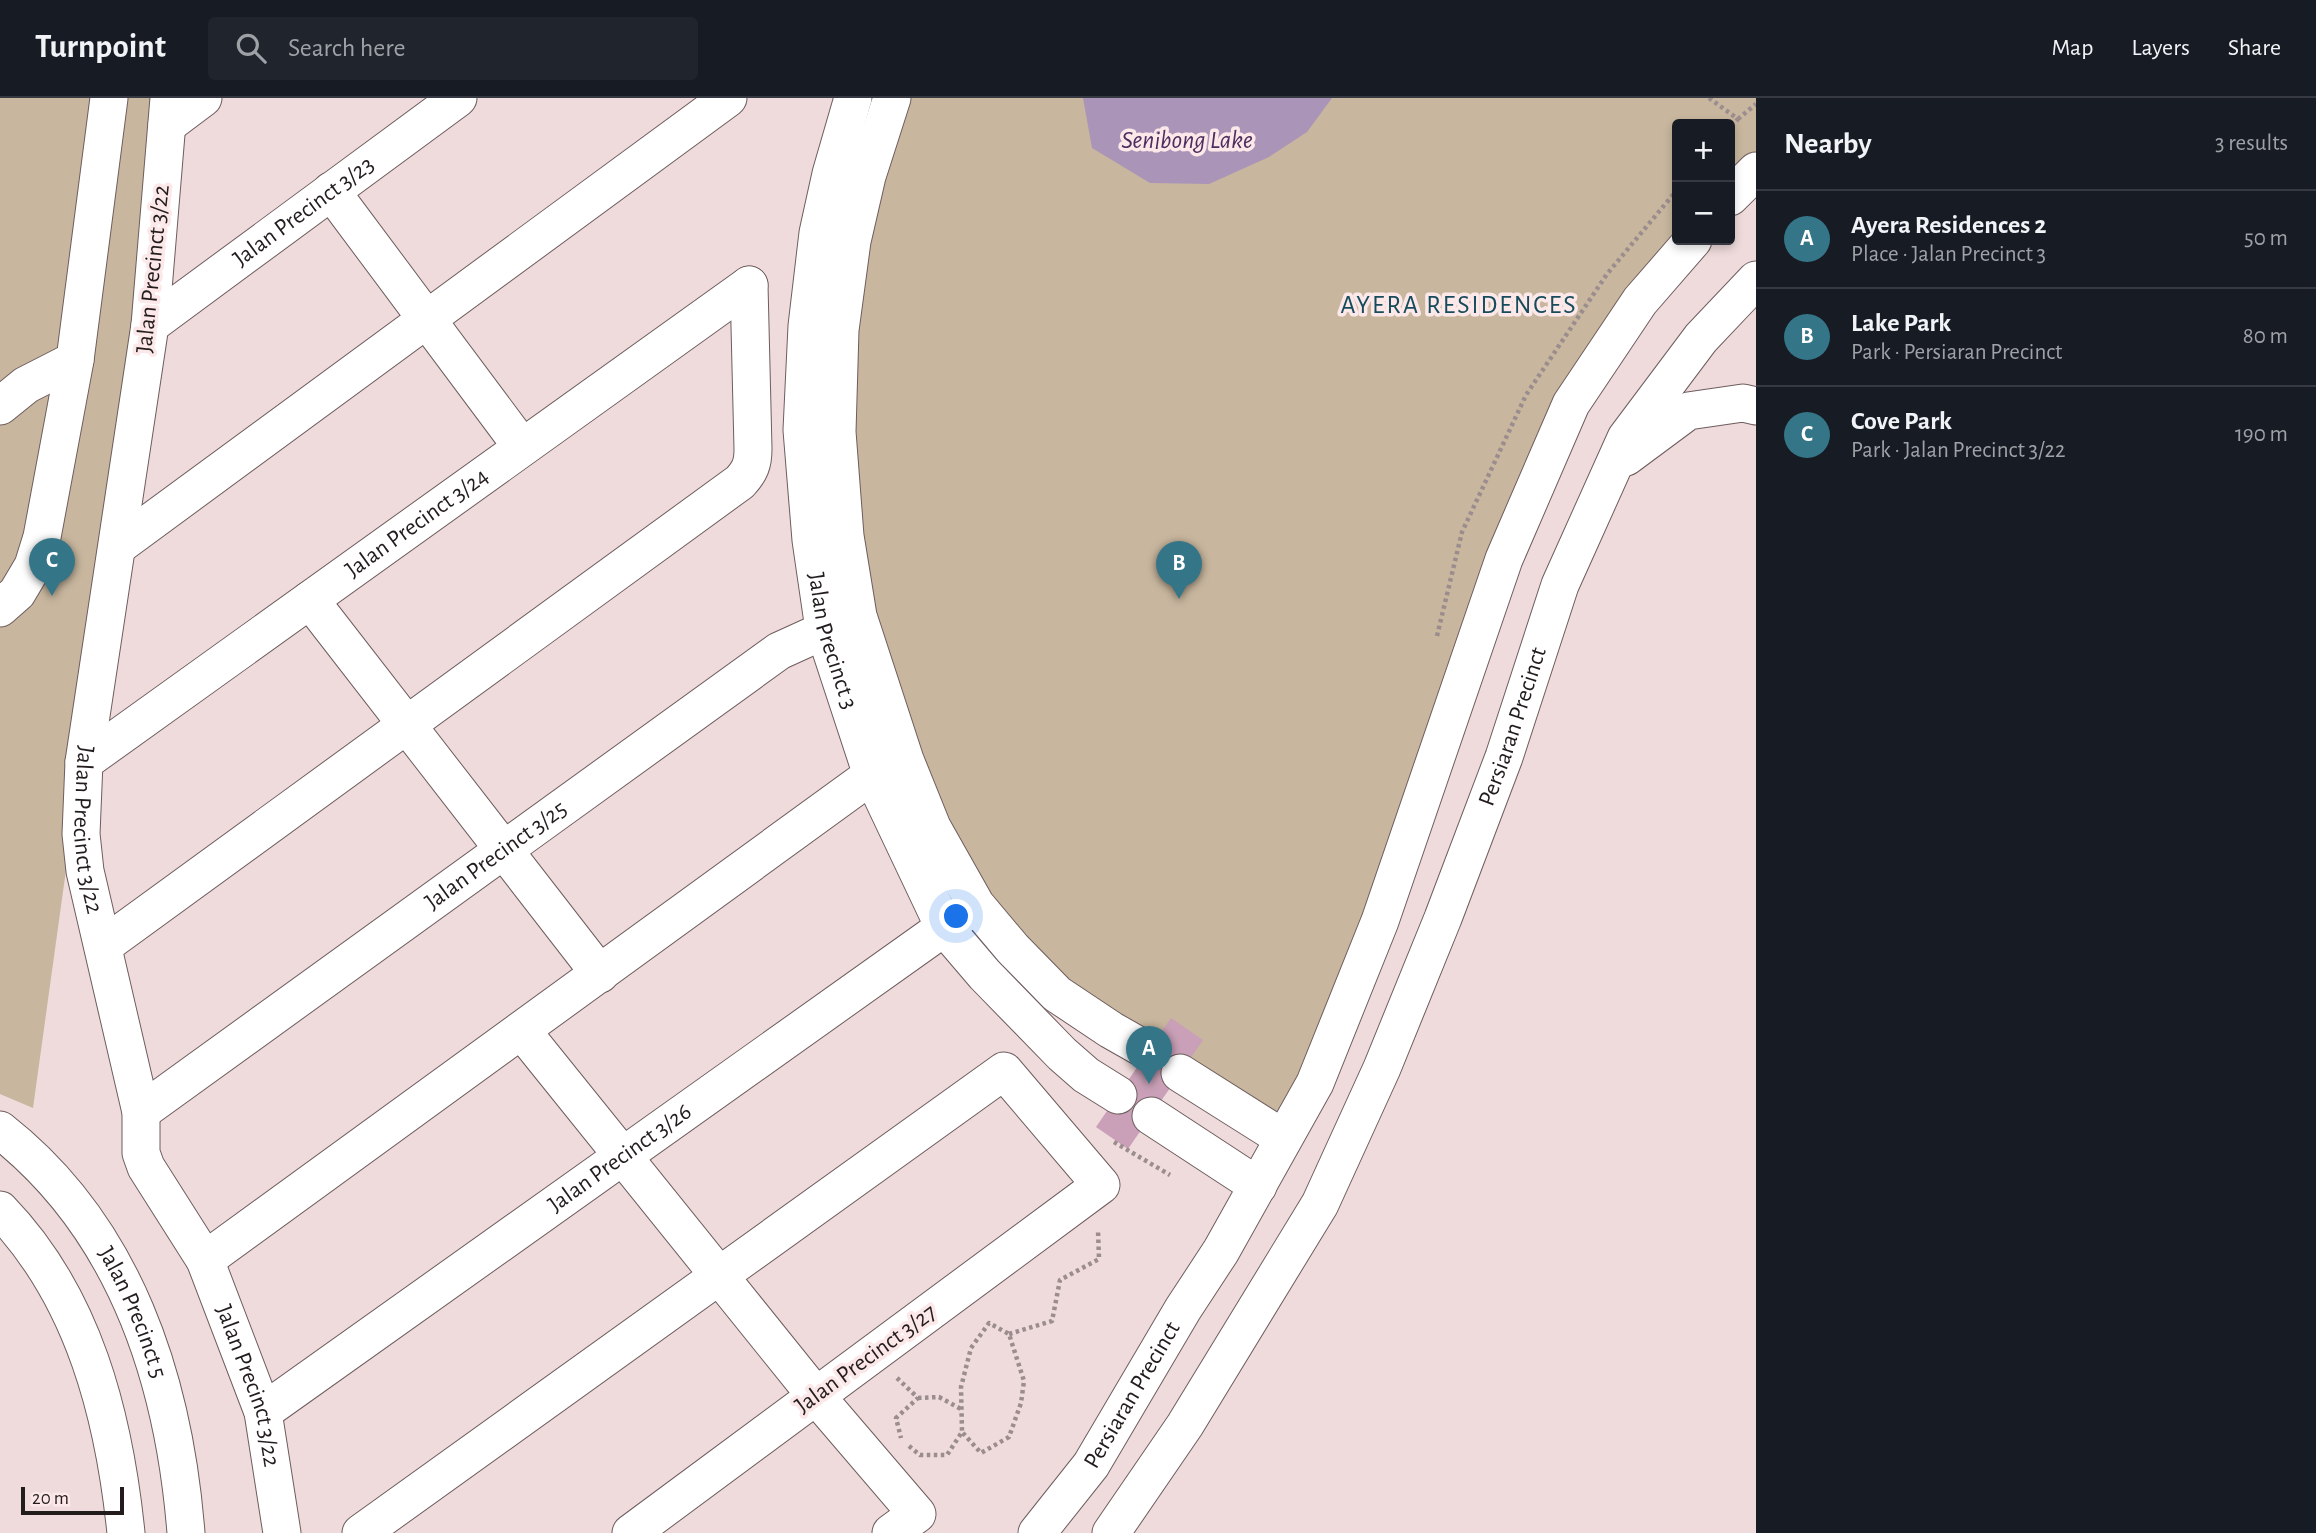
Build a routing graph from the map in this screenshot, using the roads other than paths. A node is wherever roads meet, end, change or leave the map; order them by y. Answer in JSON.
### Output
{"nodes":[{"id":1,"x":109,"y":98,"type":"edge"},
{"id":2,"x":203,"y":98,"type":"edge"},
{"id":3,"x":458,"y":98,"type":"edge"},
{"id":4,"x":728,"y":98,"type":"edge"},
{"id":5,"x":853,"y":98,"type":"edge"},
{"id":6,"x":892,"y":98,"type":"edge"},
{"id":7,"x":168,"y":111,"type":"edge"},
{"id":8,"x":1756,"y":171,"type":"edge"},
{"id":9,"x":331,"y":191,"type":"junction"},
{"id":10,"x":1735,"y":192,"type":"edge"},
{"id":11,"x":1689,"y":245,"type":"edge"},
{"id":12,"x":1756,"y":280,"type":"edge"},
{"id":13,"x":427,"y":319,"type":"junction"},
{"id":14,"x":150,"y":325,"type":"junction"},
{"id":15,"x":75,"y":359,"type":"junction"},
{"id":16,"x":1756,"y":406,"type":"edge"},
{"id":17,"x":0,"y":407,"type":"edge"},
{"id":18,"x":523,"y":447,"type":"junction"},
{"id":19,"x":1614,"y":466,"type":"junction"},
{"id":20,"x":118,"y":546,"type":"junction"},
{"id":21,"x":310,"y":600,"type":"junction"},
{"id":22,"x":0,"y":608,"type":"edge"},
{"id":23,"x":858,"y":616,"type":"junction"},
{"id":24,"x":824,"y":629,"type":"junction"},
{"id":25,"x":407,"y":724,"type":"junction"},
{"id":26,"x":84,"y":762,"type":"junction"},
{"id":27,"x":872,"y":775,"type":"junction"},
{"id":28,"x":504,"y":850,"type":"junction"},
{"id":29,"x":976,"y":905,"type":"junction"},
{"id":30,"x":944,"y":927,"type":"junction"},
{"id":31,"x":103,"y":946,"type":"junction"},
{"id":32,"x":600,"y":974,"type":"junction"},
{"id":33,"x":522,"y":1031,"type":"junction"},
{"id":34,"x":1111,"y":1031,"type":"junction"},
{"id":35,"x":1148,"y":1051,"type":"dead end"},
{"id":36,"x":1086,"y":1075,"type":"junction"},
{"id":37,"x":1118,"y":1095,"type":"dead end"},
{"id":38,"x":141,"y":1112,"type":"junction"},
{"id":39,"x":0,"y":1130,"type":"edge"},
{"id":40,"x":1283,"y":1138,"type":"junction"},
{"id":41,"x":622,"y":1157,"type":"junction"},
{"id":42,"x":1258,"y":1186,"type":"junction"},
{"id":43,"x":0,"y":1210,"type":"edge"},
{"id":44,"x":205,"y":1260,"type":"junction"},
{"id":45,"x":718,"y":1275,"type":"junction"},
{"id":46,"x":816,"y":1396,"type":"junction"},
{"id":47,"x":263,"y":1412,"type":"junction"},
{"id":48,"x":126,"y":1533,"type":"edge"},
{"id":49,"x":186,"y":1533,"type":"edge"},
{"id":50,"x":282,"y":1533,"type":"edge"},
{"id":51,"x":361,"y":1533,"type":"edge"},
{"id":52,"x":631,"y":1533,"type":"edge"},
{"id":53,"x":891,"y":1533,"type":"edge"},
{"id":54,"x":1037,"y":1533,"type":"edge"},
{"id":55,"x":1111,"y":1533,"type":"edge"}],
"edges":[{"from":1,"to":15,"type":"street"},
{"from":2,"to":7,"type":"street"},
{"from":3,"to":9,"type":"street","name":"Jalan Precinct 3/23"},
{"from":4,"to":13,"type":"street"},
{"from":5,"to":24,"type":"street","name":"Jalan Precinct 3"},
{"from":6,"to":23,"type":"street","name":"Jalan Precinct 3"},
{"from":7,"to":14,"type":"street","name":"Jalan Precinct 3/22"},
{"from":8,"to":10,"type":"street"},
{"from":9,"to":13,"type":"street"},
{"from":9,"to":14,"type":"street","name":"Jalan Precinct 3/23"},
{"from":11,"to":40,"type":"street","name":"Persiaran Precinct"},
{"from":12,"to":19,"type":"street","name":"Persiaran Precinct"},
{"from":13,"to":18,"type":"street"},
{"from":13,"to":20,"type":"street"},
{"from":14,"to":20,"type":"street","name":"Jalan Precinct 3/22"},
{"from":15,"to":17,"type":"street"},
{"from":15,"to":22,"type":"street"},
{"from":16,"to":19,"type":"street"},
{"from":18,"to":21,"type":"street","name":"Jalan Precinct 3/24"},
{"from":18,"to":25,"type":"street","name":"Jalan Precinct 3/24"},
{"from":19,"to":55,"type":"street","name":"Persiaran Precinct"},
{"from":20,"to":26,"type":"street","name":"Jalan Precinct 3/22"},
{"from":21,"to":25,"type":"street"},
{"from":21,"to":26,"type":"street","name":"Jalan Precinct 3/24"},
{"from":23,"to":24,"type":"street","name":"Jalan Precinct 3/25"},
{"from":23,"to":29,"type":"street","name":"Jalan Precinct 3"},
{"from":24,"to":27,"type":"street","name":"Jalan Precinct 3"},
{"from":24,"to":28,"type":"street","name":"Jalan Precinct 3/25"},
{"from":25,"to":28,"type":"street"},
{"from":25,"to":31,"type":"street"},
{"from":26,"to":31,"type":"street","name":"Jalan Precinct 3/22"},
{"from":27,"to":30,"type":"street","name":"Jalan Precinct 3"},
{"from":27,"to":32,"type":"street"},
{"from":28,"to":32,"type":"street"},
{"from":28,"to":38,"type":"street","name":"Jalan Precinct 3/25"},
{"from":29,"to":30,"type":"street","name":"Jalan Precinct 3/26"},
{"from":29,"to":34,"type":"street","name":"Jalan Precinct 3"},
{"from":30,"to":36,"type":"street","name":"Jalan Precinct 3"},
{"from":30,"to":41,"type":"street","name":"Jalan Precinct 3/26"},
{"from":31,"to":38,"type":"street","name":"Jalan Precinct 3/22"},
{"from":32,"to":33,"type":"street"},
{"from":33,"to":41,"type":"street"},
{"from":33,"to":44,"type":"street"},
{"from":34,"to":35,"type":"street","name":"Jalan Precinct 3"},
{"from":34,"to":36,"type":"street"},
{"from":36,"to":37,"type":"street","name":"Jalan Precinct 3"},
{"from":38,"to":44,"type":"street","name":"Jalan Precinct 3/22"},
{"from":39,"to":49,"type":"street","name":"Jalan Precinct 5"},
{"from":40,"to":42,"type":"street","name":"Persiaran Precinct"},
{"from":40,"to":42,"type":"street"},
{"from":41,"to":45,"type":"street"},
{"from":41,"to":47,"type":"street","name":"Jalan Precinct 3/26"},
{"from":42,"to":54,"type":"street","name":"Persiaran Precinct"},
{"from":43,"to":48,"type":"street"},
{"from":44,"to":47,"type":"street","name":"Jalan Precinct 3/22"},
{"from":45,"to":46,"type":"street"},
{"from":45,"to":46,"type":"street","name":"Jalan Precinct 3/27"},
{"from":45,"to":51,"type":"street"},
{"from":46,"to":52,"type":"street","name":"Jalan Precinct 3/27"},
{"from":46,"to":53,"type":"street"},
{"from":47,"to":50,"type":"street","name":"Jalan Precinct 3/22"}]}
